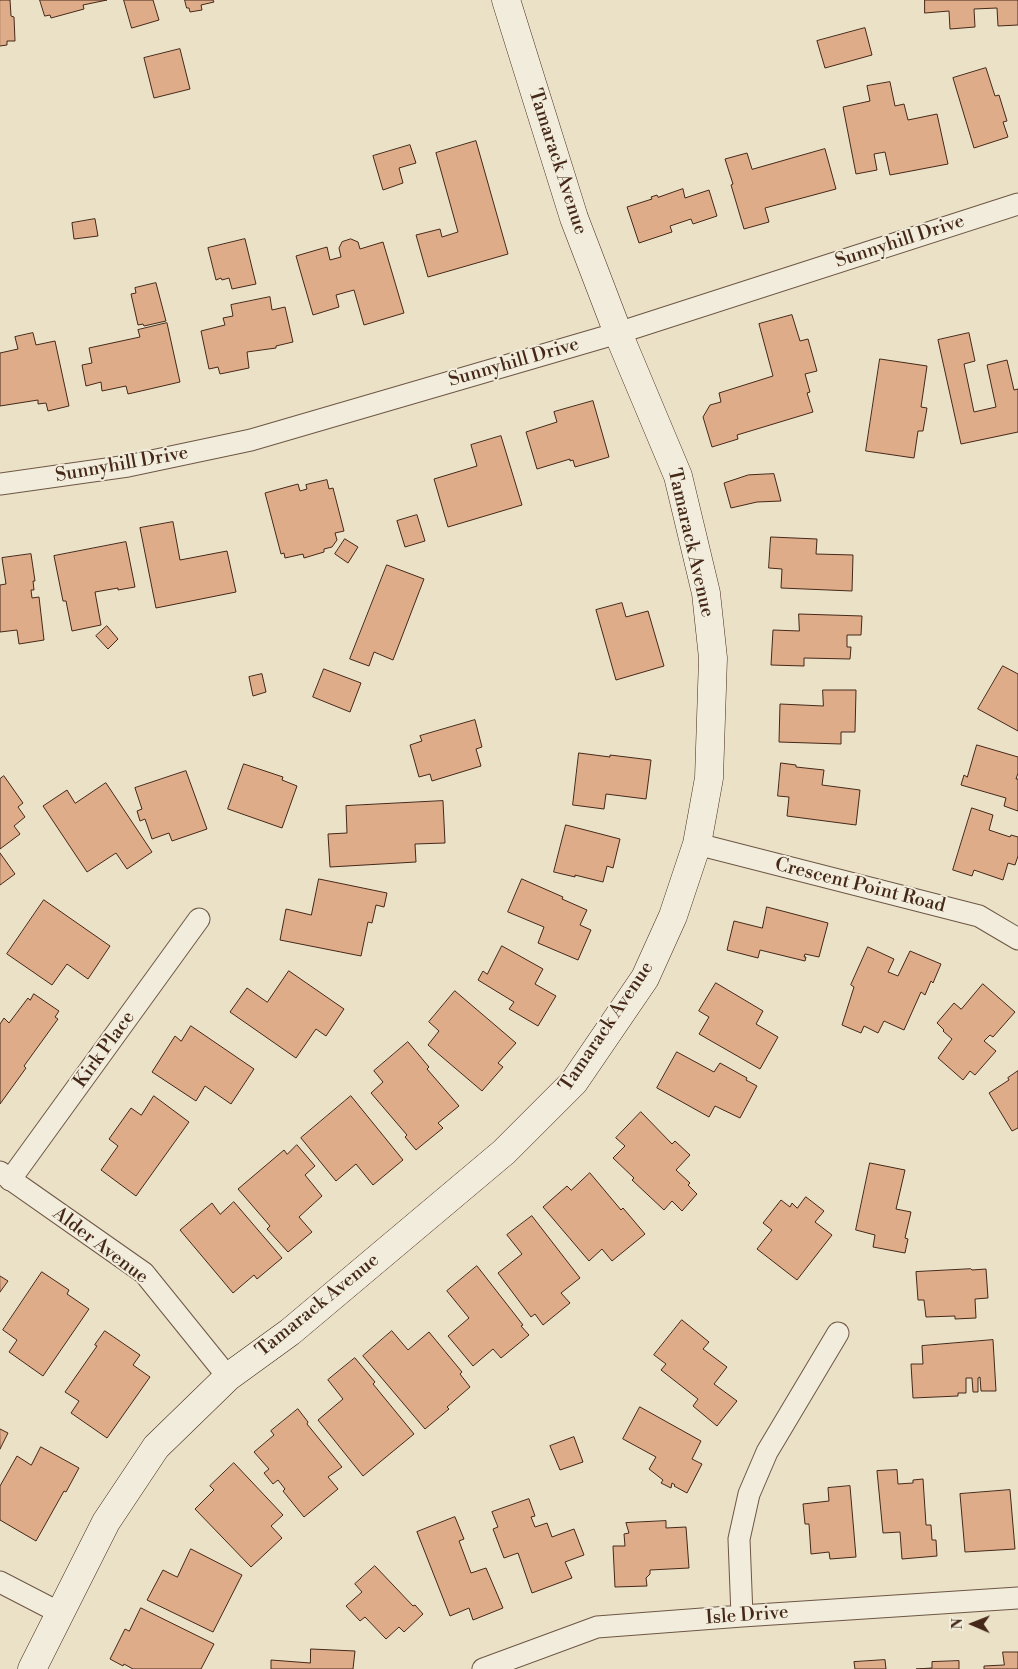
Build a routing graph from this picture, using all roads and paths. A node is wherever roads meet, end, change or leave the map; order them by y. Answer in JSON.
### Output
{"nodes":[{"id":1,"x":506,"y":0,"type":"edge"},
{"id":2,"x":1018,"y":204,"type":"edge"},
{"id":3,"x":618,"y":333,"type":"junction"},
{"id":4,"x":0,"y":484,"type":"edge"},
{"id":5,"x":697,"y":844,"type":"junction"},
{"id":6,"x":199,"y":919,"type":"dead end"},
{"id":7,"x":1018,"y":939,"type":"edge"},
{"id":8,"x":5,"y":1176,"type":"edge"},
{"id":9,"x":838,"y":1334,"type":"dead end"},
{"id":10,"x":228,"y":1377,"type":"junction"},
{"id":11,"x":0,"y":1582,"type":"edge"},
{"id":12,"x":1018,"y":1598,"type":"edge"},
{"id":13,"x":60,"y":1613,"type":"junction"},
{"id":14,"x":742,"y":1616,"type":"junction"},
{"id":15,"x":32,"y":1669,"type":"edge"},
{"id":16,"x":483,"y":1669,"type":"edge"}],
"edges":[{"from":1,"to":3,"type":"main road","name":"Tamarack Avenue"},
{"from":2,"to":3,"type":"street","name":"Sunnyhill Drive"},
{"from":3,"to":4,"type":"street","name":"Sunnyhill Drive"},
{"from":3,"to":5,"type":"main road","name":"Tamarack Avenue"},
{"from":5,"to":7,"type":"street","name":"Crescent Point Road"},
{"from":5,"to":10,"type":"main road","name":"Tamarack Avenue"},
{"from":6,"to":8,"type":"street","name":"Kirk Place"},
{"from":8,"to":10,"type":"street","name":"Alder Avenue"},
{"from":9,"to":14,"type":"street"},
{"from":10,"to":13,"type":"main road","name":"Tamarack Avenue"},
{"from":11,"to":13,"type":"street"},
{"from":12,"to":14,"type":"street","name":"Isle Drive"},
{"from":13,"to":15,"type":"main road","name":"Tamarack Avenue"},
{"from":14,"to":16,"type":"street","name":"Isle Drive"}]}
